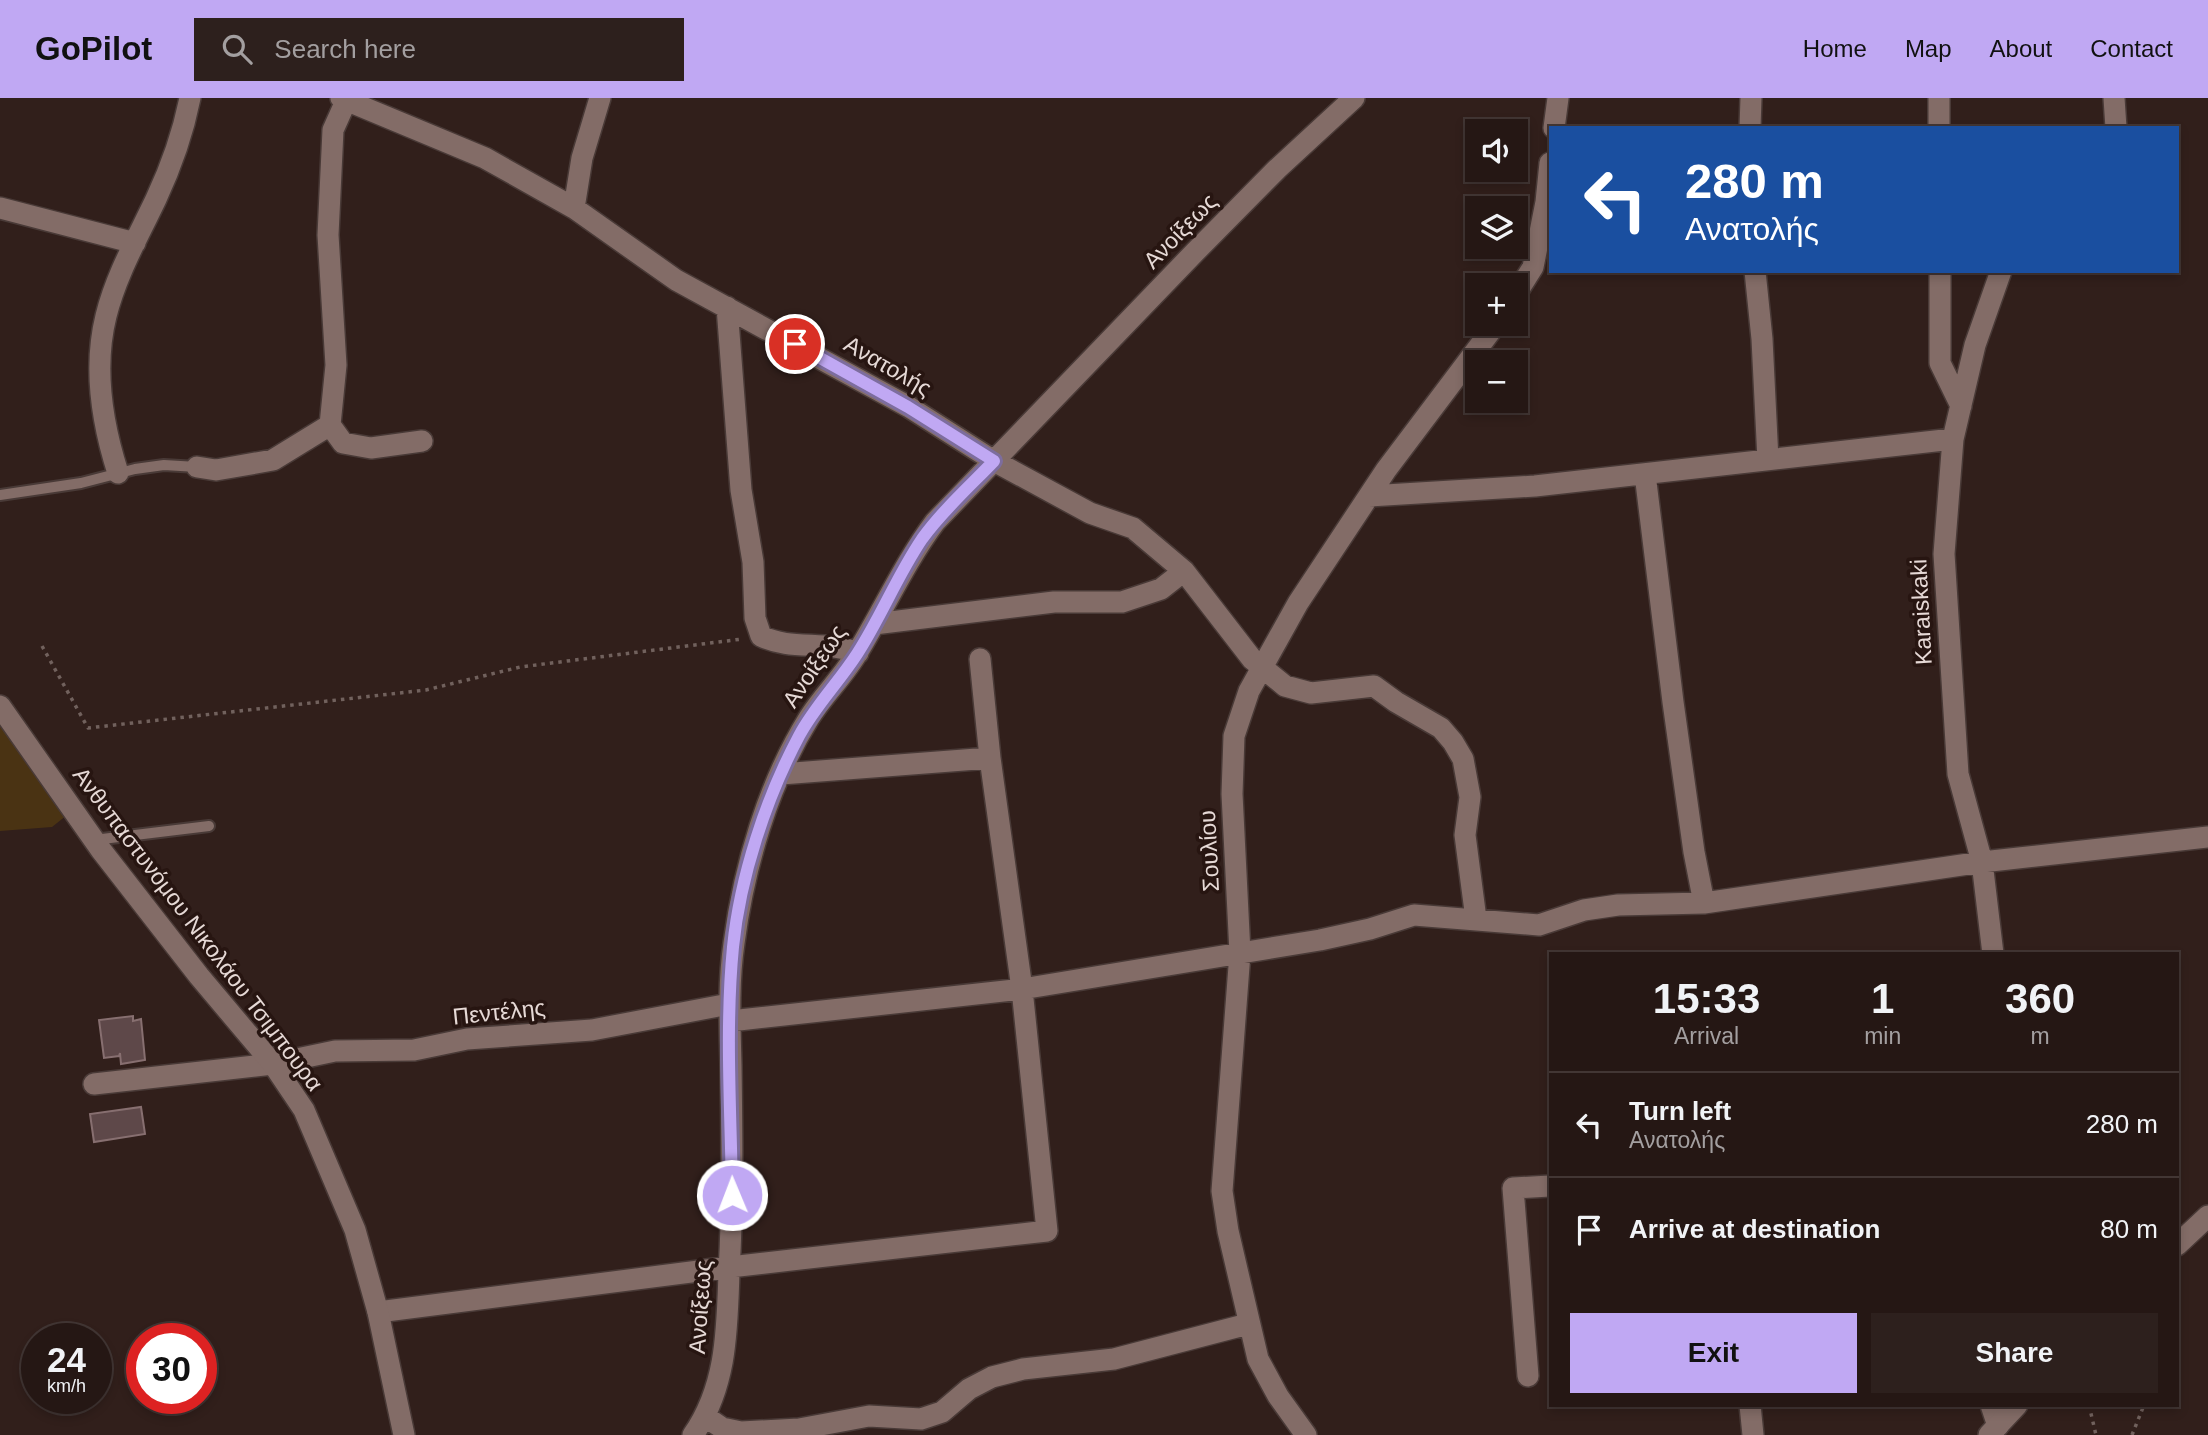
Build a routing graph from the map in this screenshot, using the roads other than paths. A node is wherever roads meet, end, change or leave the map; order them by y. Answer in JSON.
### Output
{"nodes":[{"id":1,"x":190,"y":98,"type":"edge"},
{"id":2,"x":600,"y":98,"type":"edge"},
{"id":3,"x":1354,"y":98,"type":"edge"},
{"id":4,"x":1558,"y":98,"type":"edge"},
{"id":5,"x":1751,"y":98,"type":"edge"},
{"id":6,"x":1939,"y":98,"type":"edge"},
{"id":7,"x":2114,"y":98,"type":"edge"},
{"id":8,"x":343,"y":99,"type":"edge"},
{"id":9,"x":1554,"y":126,"type":"edge"},
{"id":10,"x":1751,"y":126,"type":"edge"},
{"id":11,"x":1939,"y":126,"type":"edge"},
{"id":12,"x":2116,"y":126,"type":"edge"},
{"id":13,"x":1549,"y":170,"type":"edge"},
{"id":14,"x":0,"y":208,"type":"edge"},
{"id":15,"x":573,"y":208,"type":"junction"},
{"id":16,"x":135,"y":243,"type":"junction"},
{"id":17,"x":1755,"y":273,"type":"edge"},
{"id":18,"x":1940,"y":273,"type":"edge"},
{"id":19,"x":2000,"y":273,"type":"edge"},
{"id":20,"x":1528,"y":276,"type":"edge"},
{"id":21,"x":727,"y":307,"type":"junction"},
{"id":22,"x":1487,"y":336,"type":"edge"},
{"id":23,"x":1961,"y":406,"type":"junction"},
{"id":24,"x":330,"y":425,"type":"junction"},
{"id":25,"x":1953,"y":439,"type":"junction"},
{"id":26,"x":422,"y":440,"type":"dead end"},
{"id":27,"x":1768,"y":460,"type":"junction"},
{"id":28,"x":994,"y":461,"type":"junction"},
{"id":29,"x":197,"y":467,"type":"joint"},
{"id":30,"x":118,"y":473,"type":"junction"},
{"id":31,"x":1645,"y":474,"type":"junction"},
{"id":32,"x":0,"y":495,"type":"edge"},
{"id":33,"x":1369,"y":496,"type":"junction"},
{"id":34,"x":1184,"y":571,"type":"junction"},
{"id":35,"x":874,"y":624,"type":"junction"},
{"id":36,"x":858,"y":653,"type":"junction"},
{"id":37,"x":981,"y":659,"type":"dead end"},
{"id":38,"x":1260,"y":668,"type":"junction"},
{"id":39,"x":0,"y":706,"type":"edge"},
{"id":40,"x":990,"y":758,"type":"junction"},
{"id":41,"x":781,"y":774,"type":"junction"},
{"id":42,"x":209,"y":826,"type":"dead end"},
{"id":43,"x":2208,"y":837,"type":"edge"},
{"id":44,"x":94,"y":840,"type":"junction"},
{"id":45,"x":1982,"y":862,"type":"junction"},
{"id":46,"x":1704,"y":903,"type":"junction"},
{"id":47,"x":1476,"y":919,"type":"junction"},
{"id":48,"x":1993,"y":952,"type":"edge"},
{"id":49,"x":1240,"y":953,"type":"junction"},
{"id":50,"x":1022,"y":989,"type":"junction"},
{"id":51,"x":729,"y":1013,"type":"junction"},
{"id":52,"x":273,"y":1064,"type":"junction"},
{"id":53,"x":94,"y":1084,"type":"dead end"},
{"id":54,"x":1549,"y":1186,"type":"edge"},
{"id":55,"x":2208,"y":1216,"type":"edge"},
{"id":56,"x":2179,"y":1243,"type":"edge"},
{"id":57,"x":730,"y":1266,"type":"junction"},
{"id":58,"x":378,"y":1312,"type":"junction"},
{"id":59,"x":1248,"y":1324,"type":"junction"},
{"id":60,"x":1528,"y":1376,"type":"dead end"},
{"id":61,"x":1750,"y":1407,"type":"edge"},
{"id":62,"x":1991,"y":1407,"type":"edge"},
{"id":63,"x":2015,"y":1407,"type":"edge"},
{"id":64,"x":706,"y":1417,"type":"junction"},
{"id":65,"x":1994,"y":1430,"type":"edge"},
{"id":66,"x":404,"y":1435,"type":"edge"},
{"id":67,"x":693,"y":1435,"type":"edge"},
{"id":68,"x":1306,"y":1435,"type":"edge"},
{"id":69,"x":1753,"y":1435,"type":"edge"}],
"edges":[{"from":1,"to":16,"type":"street"},
{"from":2,"to":15,"type":"street"},
{"from":3,"to":28,"type":"street","name":"Ανοίξεως"},
{"from":4,"to":9,"type":"street"},
{"from":5,"to":10,"type":"street"},
{"from":6,"to":11,"type":"street"},
{"from":7,"to":12,"type":"street"},
{"from":8,"to":15,"type":"street","name":"Ανατολής"},
{"from":8,"to":24,"type":"street"},
{"from":13,"to":20,"type":"street"},
{"from":14,"to":16,"type":"street"},
{"from":15,"to":21,"type":"street","name":"Ανατολής"},
{"from":16,"to":30,"type":"street"},
{"from":17,"to":27,"type":"street"},
{"from":18,"to":23,"type":"street"},
{"from":19,"to":23,"type":"street","name":"Karaiskaki"},
{"from":21,"to":28,"type":"street","name":"Ανατολής"},
{"from":21,"to":36,"type":"street"},
{"from":22,"to":33,"type":"street","name":"Σουλίου"},
{"from":23,"to":25,"type":"street","name":"Karaiskaki"},
{"from":24,"to":26,"type":"street"},
{"from":24,"to":29,"type":"street"},
{"from":25,"to":27,"type":"street"},
{"from":25,"to":45,"type":"street","name":"Karaiskaki"},
{"from":27,"to":31,"type":"street"},
{"from":28,"to":34,"type":"street","name":"Ανατολής"},
{"from":28,"to":35,"type":"street","name":"Ανοίξεως"},
{"from":29,"to":30,"type":"lane"},
{"from":30,"to":32,"type":"lane"},
{"from":31,"to":33,"type":"street"},
{"from":31,"to":46,"type":"street"},
{"from":33,"to":38,"type":"street","name":"Σουλίου"},
{"from":34,"to":35,"type":"street"},
{"from":34,"to":38,"type":"street","name":"Ανατολής"},
{"from":35,"to":36,"type":"street","name":"Ανοίξεως"},
{"from":36,"to":41,"type":"street","name":"Ανοίξεως"},
{"from":37,"to":40,"type":"street"},
{"from":38,"to":47,"type":"street","name":"Ανατολής"},
{"from":38,"to":49,"type":"street","name":"Σουλίου"},
{"from":39,"to":44,"type":"street","name":"Ανθυπαστυνόμου Νικολάου Τσιμπουρα"},
{"from":40,"to":41,"type":"street"},
{"from":40,"to":50,"type":"street"},
{"from":41,"to":51,"type":"street","name":"Ανοίξεως"},
{"from":42,"to":44,"type":"lane"},
{"from":43,"to":45,"type":"street","name":"Πεντέλης"},
{"from":44,"to":52,"type":"street","name":"Ανθυπαστυνόμου Νικολάου Τσιμπουρα"},
{"from":45,"to":46,"type":"street","name":"Πεντέλης"},
{"from":45,"to":48,"type":"street","name":"Karaiskaki"},
{"from":46,"to":47,"type":"street","name":"Πεντέλης"},
{"from":47,"to":49,"type":"street","name":"Πεντέλης"},
{"from":49,"to":50,"type":"street","name":"Πεντέλης"},
{"from":49,"to":59,"type":"street","name":"Σουλίου"},
{"from":50,"to":51,"type":"street","name":"Πεντέλης"},
{"from":50,"to":57,"type":"street"},
{"from":51,"to":52,"type":"street","name":"Πεντέλης"},
{"from":51,"to":57,"type":"street","name":"Ανοίξεως"},
{"from":52,"to":53,"type":"street","name":"Πεντέλης"},
{"from":52,"to":58,"type":"street","name":"Ανθυπαστυνόμου Νικολάου Τσιμπουρα"},
{"from":54,"to":60,"type":"street"},
{"from":55,"to":56,"type":"street"},
{"from":57,"to":58,"type":"street"},
{"from":57,"to":64,"type":"street","name":"Ανοίξεως"},
{"from":58,"to":66,"type":"street","name":"Ανθυπαστυνόμου Νικολάου Τσιμπουρα"},
{"from":59,"to":64,"type":"street"},
{"from":59,"to":68,"type":"street","name":"Σουλίου"},
{"from":61,"to":69,"type":"street"},
{"from":62,"to":65,"type":"street"},
{"from":63,"to":65,"type":"street"},
{"from":64,"to":67,"type":"street","name":"Ανοίξεως"}]}
